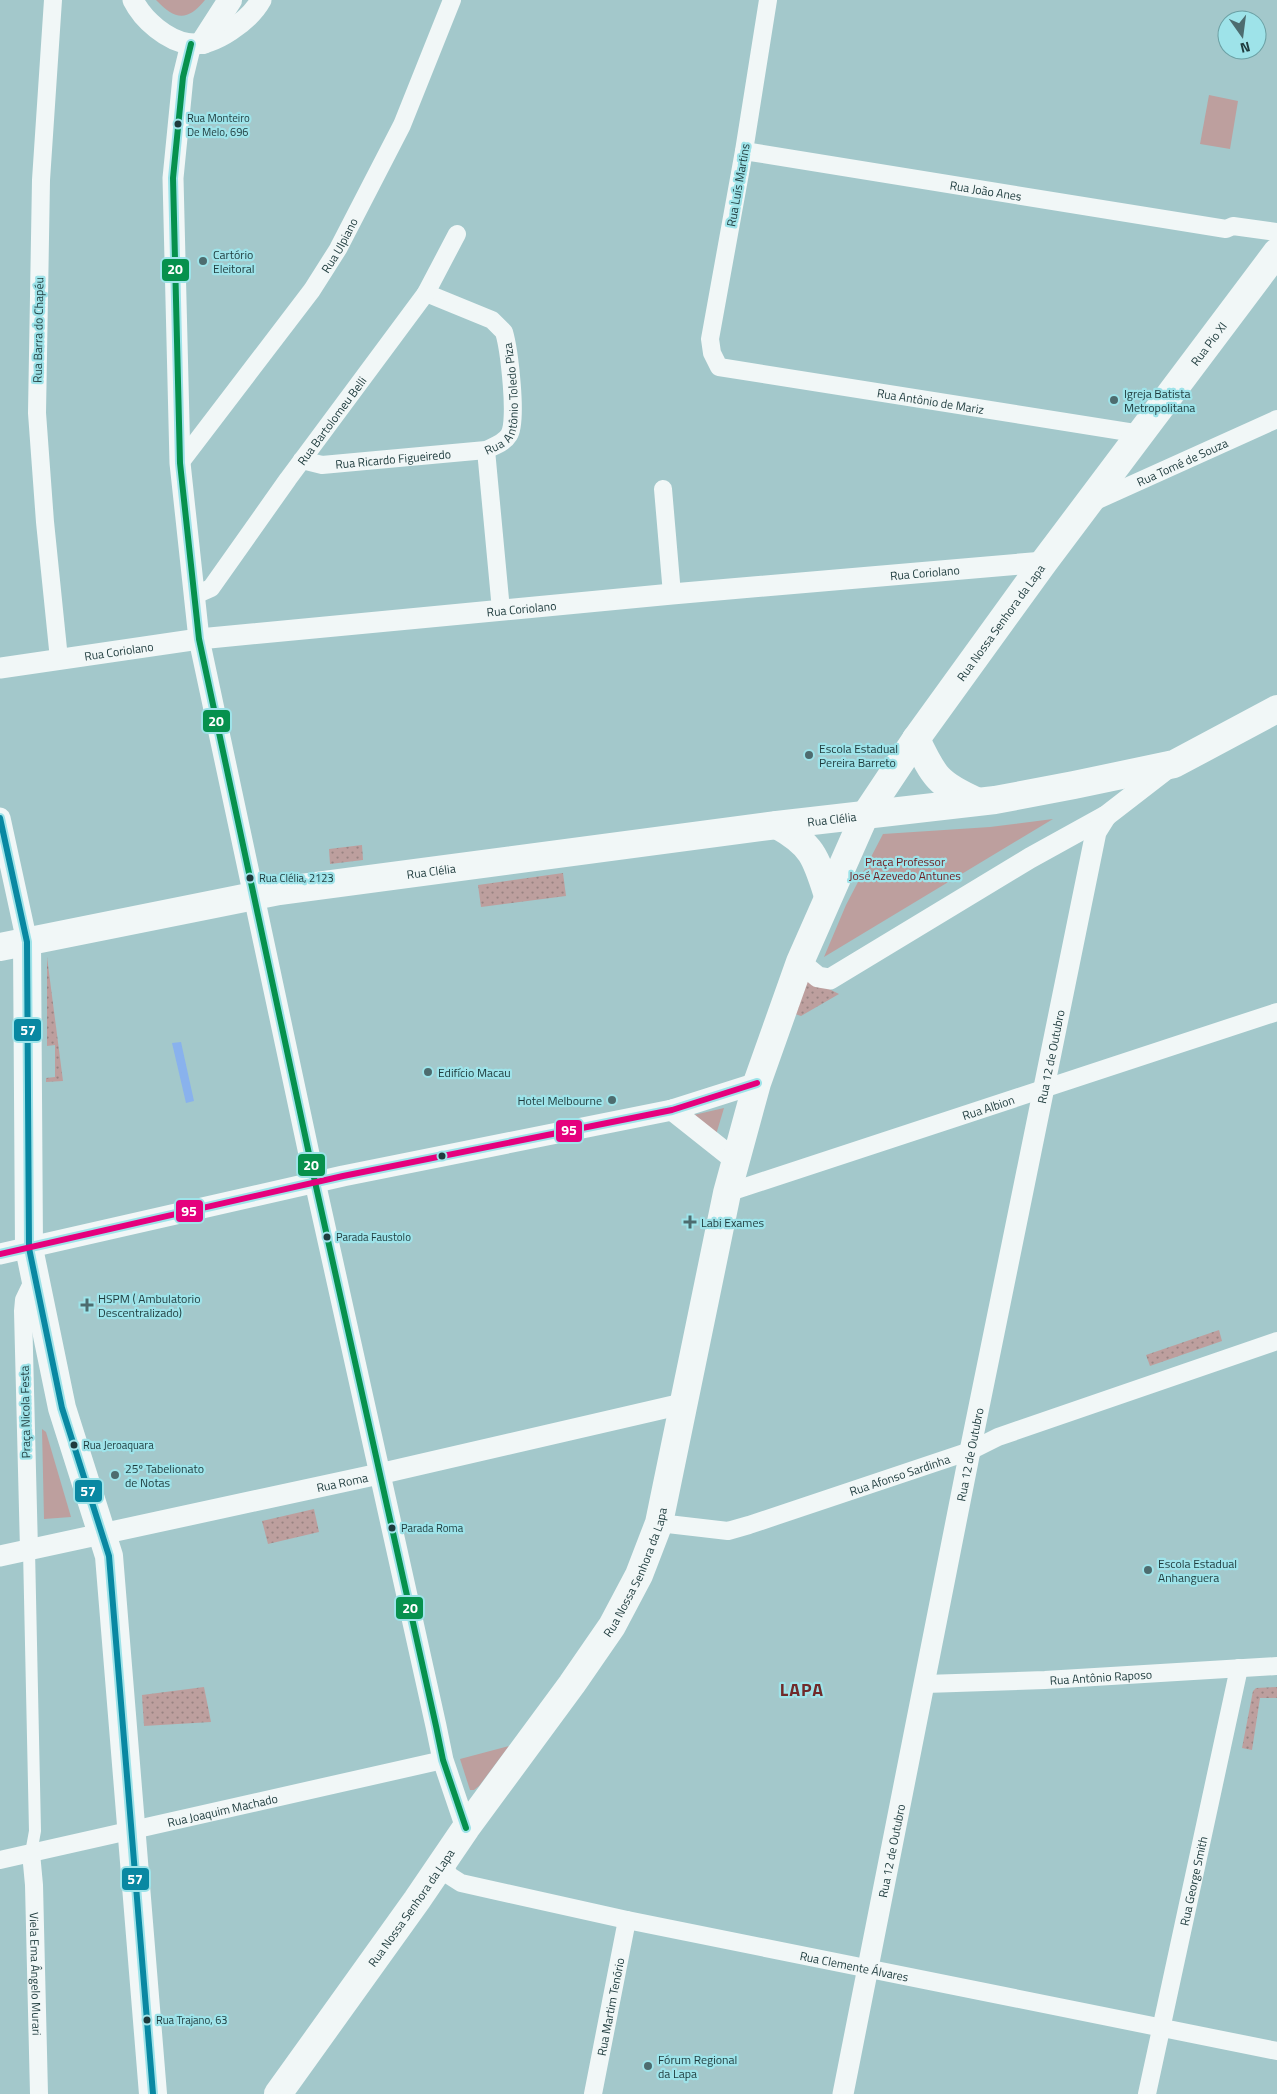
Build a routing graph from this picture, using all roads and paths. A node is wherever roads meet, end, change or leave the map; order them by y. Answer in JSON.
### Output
{"nodes":[{"id":1,"x":53,"y":0,"type":"edge"},
{"id":2,"x":133,"y":0,"type":"edge"},
{"id":3,"x":230,"y":0,"type":"edge"},
{"id":4,"x":261,"y":0,"type":"edge"},
{"id":5,"x":452,"y":0,"type":"edge"},
{"id":6,"x":768,"y":0,"type":"edge"},
{"id":7,"x":197,"y":43,"type":"junction"},
{"id":8,"x":744,"y":151,"type":"junction"},
{"id":9,"x":1226,"y":229,"type":"junction"},
{"id":10,"x":1277,"y":232,"type":"edge"},
{"id":11,"x":457,"y":234,"type":"dead end"},
{"id":12,"x":1277,"y":245,"type":"edge"},
{"id":13,"x":1277,"y":252,"type":"edge"},
{"id":14,"x":426,"y":293,"type":"junction"},
{"id":15,"x":719,"y":367,"type":"joint"},
{"id":16,"x":1277,"y":419,"type":"edge"},
{"id":17,"x":1141,"y":434,"type":"junction"},
{"id":18,"x":486,"y":450,"type":"junction"},
{"id":19,"x":302,"y":460,"type":"junction"},
{"id":20,"x":180,"y":463,"type":"junction"},
{"id":21,"x":663,"y":489,"type":"dead end"},
{"id":22,"x":1087,"y":505,"type":"junction"},
{"id":23,"x":1044,"y":562,"type":"junction"},
{"id":24,"x":672,"y":594,"type":"junction"},
{"id":25,"x":193,"y":596,"type":"junction"},
{"id":26,"x":501,"y":610,"type":"junction"},
{"id":27,"x":199,"y":640,"type":"junction"},
{"id":28,"x":59,"y":659,"type":"junction"},
{"id":29,"x":0,"y":668,"type":"edge"},
{"id":30,"x":1277,"y":709,"type":"edge"},
{"id":31,"x":916,"y":739,"type":"junction"},
{"id":32,"x":1174,"y":764,"type":"junction"},
{"id":33,"x":976,"y":801,"type":"junction"},
{"id":34,"x":864,"y":816,"type":"junction"},
{"id":35,"x":1106,"y":816,"type":"junction"},
{"id":36,"x":0,"y":818,"type":"edge"},
{"id":37,"x":777,"y":825,"type":"junction"},
{"id":38,"x":254,"y":895,"type":"junction"},
{"id":39,"x":828,"y":896,"type":"junction"},
{"id":40,"x":27,"y":942,"type":"junction"},
{"id":41,"x":0,"y":947,"type":"edge"},
{"id":42,"x":800,"y":962,"type":"junction"},
{"id":43,"x":1277,"y":1012,"type":"edge"},
{"id":44,"x":757,"y":1083,"type":"junction"},
{"id":45,"x":1045,"y":1089,"type":"junction"},
{"id":46,"x":672,"y":1110,"type":"junction"},
{"id":47,"x":735,"y":1160,"type":"junction"},
{"id":48,"x":315,"y":1182,"type":"junction"},
{"id":49,"x":727,"y":1193,"type":"junction"},
{"id":50,"x":29,"y":1248,"type":"junction"},
{"id":51,"x":0,"y":1254,"type":"edge"},
{"id":52,"x":35,"y":1277,"type":"junction"},
{"id":53,"x":1277,"y":1341,"type":"edge"},
{"id":54,"x":682,"y":1404,"type":"junction"},
{"id":55,"x":970,"y":1451,"type":"junction"},
{"id":56,"x":379,"y":1474,"type":"junction"},
{"id":57,"x":659,"y":1523,"type":"junction"},
{"id":58,"x":102,"y":1534,"type":"junction"},
{"id":59,"x":29,"y":1550,"type":"junction"},
{"id":60,"x":0,"y":1556,"type":"edge"},
{"id":61,"x":1277,"y":1666,"type":"edge"},
{"id":62,"x":1239,"y":1668,"type":"junction"},
{"id":63,"x":925,"y":1684,"type":"junction"},
{"id":64,"x":443,"y":1760,"type":"junction"},
{"id":65,"x":466,"y":1828,"type":"junction"},
{"id":66,"x":131,"y":1831,"type":"junction"},
{"id":67,"x":31,"y":1853,"type":"junction"},
{"id":68,"x":0,"y":1860,"type":"edge"},
{"id":69,"x":441,"y":1864,"type":"junction"},
{"id":70,"x":626,"y":1920,"type":"junction"},
{"id":71,"x":866,"y":1969,"type":"junction"},
{"id":72,"x":1160,"y":2030,"type":"junction"},
{"id":73,"x":1277,"y":2051,"type":"edge"},
{"id":74,"x":39,"y":2094,"type":"edge"},
{"id":75,"x":153,"y":2094,"type":"edge"},
{"id":76,"x":278,"y":2094,"type":"edge"},
{"id":77,"x":593,"y":2094,"type":"edge"},
{"id":78,"x":843,"y":2094,"type":"edge"},
{"id":79,"x":1147,"y":2094,"type":"edge"}],
"edges":[{"from":1,"to":28,"type":"street","name":"Rua Barra do Chapéu"},
{"from":2,"to":7,"type":"street"},
{"from":3,"to":7,"type":"main road"},
{"from":4,"to":7,"type":"street"},
{"from":5,"to":20,"type":"street","name":"Rua Ulpiano"},
{"from":6,"to":8,"type":"street","name":"Rua Luís Martins"},
{"from":7,"to":20,"type":"street"},
{"from":8,"to":9,"type":"street","name":"Rua João Anes"},
{"from":8,"to":15,"type":"street","name":"Rua Luís Martins"},
{"from":9,"to":10,"type":"street","name":"Rua João Anes"},
{"from":9,"to":12,"type":"street","name":"Rua João Anes"},
{"from":11,"to":14,"type":"street","name":"Rua Bartolomeu Belli"},
{"from":13,"to":17,"type":"main road","name":"Rua Pio XI"},
{"from":14,"to":18,"type":"street","name":"Rua Antônio Toledo Piza"},
{"from":14,"to":19,"type":"street","name":"Rua Bartolomeu Belli"},
{"from":15,"to":17,"type":"street","name":"Rua Antônio de Mariz"},
{"from":16,"to":22,"type":"street","name":"Rua Tomé de Souza"},
{"from":17,"to":22,"type":"main road","name":"Rua Nossa Senhora da Lapa"},
{"from":18,"to":19,"type":"street","name":"Rua Ricardo Figueiredo"},
{"from":18,"to":26,"type":"street","name":"Rua Antônio Toledo Piza"},
{"from":19,"to":25,"type":"street","name":"Rua Bartolomeu Belli"},
{"from":20,"to":25,"type":"street"},
{"from":21,"to":24,"type":"street"},
{"from":22,"to":23,"type":"main road","name":"Rua Nossa Senhora da Lapa"},
{"from":23,"to":24,"type":"street","name":"Rua Coriolano"},
{"from":23,"to":31,"type":"main road","name":"Rua Nossa Senhora da Lapa"},
{"from":24,"to":26,"type":"street","name":"Rua Coriolano"},
{"from":25,"to":27,"type":"street"},
{"from":26,"to":27,"type":"street","name":"Rua Coriolano"},
{"from":27,"to":28,"type":"street","name":"Rua Coriolano"},
{"from":27,"to":38,"type":"street"},
{"from":28,"to":29,"type":"street","name":"Rua Coriolano"},
{"from":30,"to":32,"type":"main road"},
{"from":31,"to":33,"type":"main road"},
{"from":31,"to":34,"type":"main road","name":"Rua Nossa Senhora da Lapa"},
{"from":32,"to":33,"type":"main road"},
{"from":32,"to":35,"type":"street"},
{"from":33,"to":34,"type":"main road"},
{"from":34,"to":37,"type":"main road","name":"Rua Clélia"},
{"from":34,"to":39,"type":"main road"},
{"from":35,"to":42,"type":"street"},
{"from":35,"to":45,"type":"street","name":"Rua 12 de Outubro"},
{"from":36,"to":40,"type":"street"},
{"from":37,"to":38,"type":"main road","name":"Rua Clélia"},
{"from":37,"to":39,"type":"main road"},
{"from":38,"to":40,"type":"main road","name":"Rua Clélia"},
{"from":38,"to":48,"type":"street"},
{"from":39,"to":42,"type":"main road"},
{"from":40,"to":41,"type":"main road","name":"Rua Clélia"},
{"from":40,"to":50,"type":"main road"},
{"from":42,"to":44,"type":"main road","name":"Rua Nossa Senhora da Lapa"},
{"from":43,"to":45,"type":"street","name":"Rua Albion"},
{"from":44,"to":46,"type":"street"},
{"from":44,"to":47,"type":"main road","name":"Rua Nossa Senhora da Lapa"},
{"from":45,"to":49,"type":"street","name":"Rua Albion"},
{"from":45,"to":55,"type":"street","name":"Rua 12 de Outubro"},
{"from":46,"to":47,"type":"street"},
{"from":46,"to":48,"type":"street"},
{"from":47,"to":49,"type":"main road","name":"Rua Nossa Senhora da Lapa"},
{"from":48,"to":50,"type":"street"},
{"from":48,"to":56,"type":"street"},
{"from":49,"to":54,"type":"main road","name":"Rua Nossa Senhora da Lapa"},
{"from":50,"to":51,"type":"street"},
{"from":50,"to":52,"type":"main road"},
{"from":52,"to":58,"type":"main road"},
{"from":52,"to":59,"type":"street","name":"Praça Nicola Festa"},
{"from":53,"to":55,"type":"street","name":"Rua Afonso Sardinha"},
{"from":54,"to":56,"type":"street","name":"Rua Roma"},
{"from":54,"to":57,"type":"main road","name":"Rua Nossa Senhora da Lapa"},
{"from":55,"to":57,"type":"street","name":"Rua Afonso Sardinha"},
{"from":55,"to":63,"type":"street","name":"Rua 12 de Outubro"},
{"from":56,"to":58,"type":"street","name":"Rua Roma"},
{"from":56,"to":64,"type":"street"},
{"from":57,"to":65,"type":"main road","name":"Rua Nossa Senhora da Lapa"},
{"from":58,"to":59,"type":"street","name":"Rua Roma"},
{"from":58,"to":66,"type":"main road"},
{"from":59,"to":60,"type":"street","name":"Rua Roma"},
{"from":59,"to":67,"type":"street"},
{"from":61,"to":62,"type":"street","name":"Rua Antônio Raposo"},
{"from":62,"to":63,"type":"street","name":"Rua Antônio Raposo"},
{"from":62,"to":72,"type":"street","name":"Rua George Smith"},
{"from":63,"to":71,"type":"street","name":"Rua 12 de Outubro"},
{"from":64,"to":65,"type":"street"},
{"from":64,"to":66,"type":"street","name":"Rua Joaquim Machado"},
{"from":65,"to":69,"type":"main road","name":"Rua Nossa Senhora da Lapa"},
{"from":66,"to":67,"type":"street","name":"Rua Joaquim Machado"},
{"from":66,"to":75,"type":"main road"},
{"from":67,"to":68,"type":"street","name":"Rua Joaquim Machado"},
{"from":67,"to":74,"type":"street","name":"Viela Ema Ângelo Murari"},
{"from":69,"to":70,"type":"street","name":"Rua Clemente Álvares"},
{"from":69,"to":76,"type":"main road","name":"Rua Nossa Senhora da Lapa"},
{"from":70,"to":71,"type":"street","name":"Rua Clemente Álvares"},
{"from":70,"to":77,"type":"street","name":"Rua Martim Tenório"},
{"from":71,"to":72,"type":"street","name":"Rua Clemente Álvares"},
{"from":71,"to":78,"type":"street","name":"Rua 12 de Outubro"},
{"from":72,"to":73,"type":"street","name":"Rua Clemente Álvares"},
{"from":72,"to":79,"type":"street","name":"Rua George Smith"}]}
